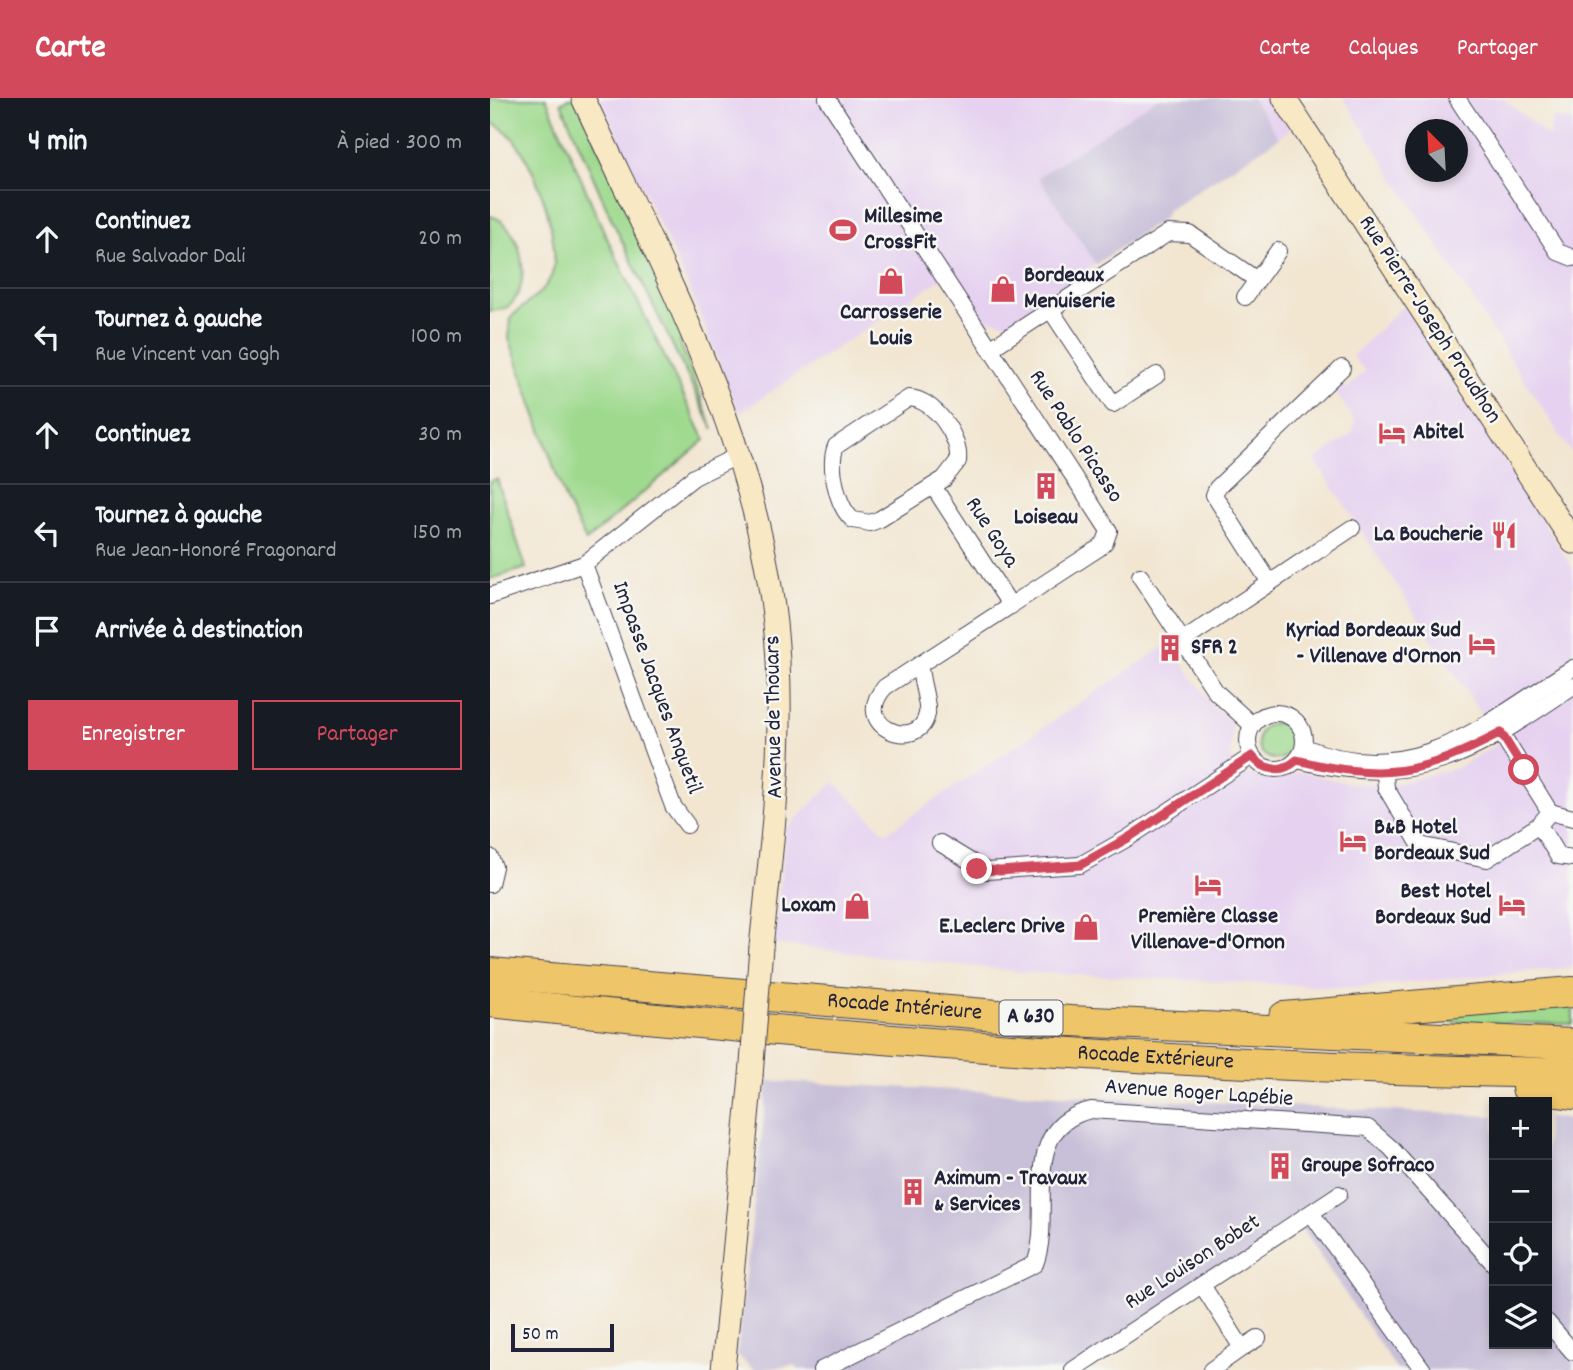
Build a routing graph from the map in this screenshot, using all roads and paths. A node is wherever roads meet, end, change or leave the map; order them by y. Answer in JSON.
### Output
{"nodes":[{"id":1,"x":583,"y":98,"type":"edge"},
{"id":2,"x":827,"y":98,"type":"edge"},
{"id":3,"x":1284,"y":98,"type":"edge"},
{"id":4,"x":1457,"y":98,"type":"edge"},
{"id":5,"x":1278,"y":251,"type":"dead end"},
{"id":6,"x":1573,"y":258,"type":"edge"},
{"id":7,"x":1257,"y":280,"type":"junction"},
{"id":8,"x":1245,"y":297,"type":"dead end"},
{"id":9,"x":1049,"y":309,"type":"junction"},
{"id":10,"x":990,"y":349,"type":"junction"},
{"id":11,"x":1342,"y":368,"type":"dead end"},
{"id":12,"x":1157,"y":375,"type":"dead end"},
{"id":13,"x":737,"y":456,"type":"junction"},
{"id":14,"x":933,"y":486,"type":"junction"},
{"id":15,"x":1352,"y":528,"type":"dead end"},
{"id":16,"x":1573,"y":542,"type":"edge"},
{"id":17,"x":584,"y":564,"type":"junction"},
{"id":18,"x":1140,"y":576,"type":"dead end"},
{"id":19,"x":1270,"y":583,"type":"junction"},
{"id":20,"x":490,"y":596,"type":"edge"},
{"id":21,"x":1011,"y":606,"type":"junction"},
{"id":22,"x":1183,"y":641,"type":"junction"},
{"id":23,"x":920,"y":665,"type":"dead end"},
{"id":24,"x":1573,"y":668,"type":"edge"},
{"id":25,"x":1573,"y":687,"type":"edge"},
{"id":26,"x":1252,"y":725,"type":"junction"},
{"id":27,"x":1497,"y":726,"type":"junction"},
{"id":28,"x":1300,"y":754,"type":"junction"},
{"id":29,"x":1252,"y":756,"type":"junction"},
{"id":30,"x":1384,"y":767,"type":"junction"},
{"id":31,"x":1573,"y":818,"type":"edge"},
{"id":32,"x":1545,"y":819,"type":"junction"},
{"id":33,"x":687,"y":825,"type":"dead end"},
{"id":34,"x":940,"y":843,"type":"dead end"},
{"id":35,"x":490,"y":857,"type":"edge"},
{"id":36,"x":1573,"y":858,"type":"edge"},
{"id":37,"x":490,"y":884,"type":"edge"},
{"id":38,"x":490,"y":957,"type":"edge"},
{"id":39,"x":490,"y":973,"type":"edge"},
{"id":40,"x":633,"y":986,"type":"junction"},
{"id":41,"x":1573,"y":992,"type":"edge"},
{"id":42,"x":490,"y":1002,"type":"edge"},
{"id":43,"x":565,"y":1009,"type":"junction"},
{"id":44,"x":490,"y":1020,"type":"edge"},
{"id":45,"x":1070,"y":1021,"type":"junction"},
{"id":46,"x":1573,"y":1044,"type":"edge"},
{"id":47,"x":1485,"y":1070,"type":"junction"},
{"id":48,"x":1573,"y":1073,"type":"edge"},
{"id":49,"x":1573,"y":1094,"type":"edge"},
{"id":50,"x":1339,"y":1194,"type":"dead end"},
{"id":51,"x":1311,"y":1213,"type":"junction"},
{"id":52,"x":1489,"y":1258,"type":"edge"},
{"id":53,"x":1202,"y":1285,"type":"junction"},
{"id":54,"x":1552,"y":1328,"type":"edge"},
{"id":55,"x":1258,"y":1338,"type":"dead end"},
{"id":56,"x":1242,"y":1348,"type":"junction"},
{"id":57,"x":1573,"y":1352,"type":"edge"},
{"id":58,"x":723,"y":1370,"type":"edge"},
{"id":59,"x":821,"y":1370,"type":"edge"},
{"id":60,"x":1073,"y":1370,"type":"edge"},
{"id":61,"x":1211,"y":1370,"type":"edge"},
{"id":62,"x":1423,"y":1370,"type":"edge"}],
"edges":[{"from":1,"to":13,"type":"street","name":"Avenue de Thouars"},
{"from":2,"to":10,"type":"street","name":"Rue Pablo Picasso"},
{"from":3,"to":16,"type":"street","name":"Rue Pierre-Joseph Proudhon"},
{"from":4,"to":6,"type":"street"},
{"from":5,"to":7,"type":"street"},
{"from":7,"to":8,"type":"street"},
{"from":7,"to":9,"type":"street"},
{"from":9,"to":10,"type":"street"},
{"from":9,"to":12,"type":"street"},
{"from":10,"to":21,"type":"street","name":"Rue Pablo Picasso"},
{"from":11,"to":19,"type":"street"},
{"from":13,"to":17,"type":"street"},
{"from":13,"to":58,"type":"street","name":"Avenue de Thouars","bridge":true},
{"from":14,"to":14,"type":"street","name":"Rue Goya"},
{"from":14,"to":21,"type":"street","name":"Rue Goya"},
{"from":15,"to":19,"type":"street"},
{"from":17,"to":20,"type":"street"},
{"from":17,"to":33,"type":"street","name":"Impasse Jacques Anquetil"},
{"from":18,"to":22,"type":"street"},
{"from":19,"to":22,"type":"street"},
{"from":21,"to":23,"type":"street","name":"Rue Pablo Picasso"},
{"from":22,"to":26,"type":"street"},
{"from":24,"to":27,"type":"street"},
{"from":25,"to":27,"type":"street"},
{"from":26,"to":28,"type":"street"},
{"from":26,"to":29,"type":"street"},
{"from":27,"to":30,"type":"street"},
{"from":27,"to":32,"type":"street"},
{"from":28,"to":29,"type":"street"},
{"from":28,"to":30,"type":"street"},
{"from":29,"to":34,"type":"street"},
{"from":30,"to":32,"type":"street"},
{"from":31,"to":32,"type":"street"},
{"from":32,"to":36,"type":"street"},
{"from":35,"to":37,"type":"street"},
{"from":38,"to":40,"type":"highway"},
{"from":39,"to":40,"type":"highway","name":"Rocade Intérieure","number":"A 630"},
{"from":40,"to":45,"type":"highway","name":"Rocade Intérieure","number":"A 630"},
{"from":41,"to":45,"type":"highway"},
{"from":42,"to":43,"type":"highway","name":"Rocade Extérieure","number":"A 630"},
{"from":43,"to":44,"type":"highway"},
{"from":43,"to":47,"type":"highway","name":"Rocade Extérieure","number":"A 630"},
{"from":45,"to":46,"type":"highway","name":"Rocade Intérieure","number":"A 630"},
{"from":47,"to":48,"type":"highway","name":"Rocade Extérieure","number":"A 630"},
{"from":47,"to":49,"type":"highway"},
{"from":50,"to":51,"type":"street","name":"Rue Louison Bobet"},
{"from":51,"to":53,"type":"street","name":"Rue Louison Bobet"},
{"from":51,"to":62,"type":"street"},
{"from":52,"to":59,"type":"street","name":"Avenue Roger Lapébie"},
{"from":53,"to":56,"type":"street"},
{"from":53,"to":60,"type":"street","name":"Rue Louison Bobet"},
{"from":54,"to":57,"type":"street"},
{"from":55,"to":56,"type":"street"},
{"from":56,"to":61,"type":"street"}]}
